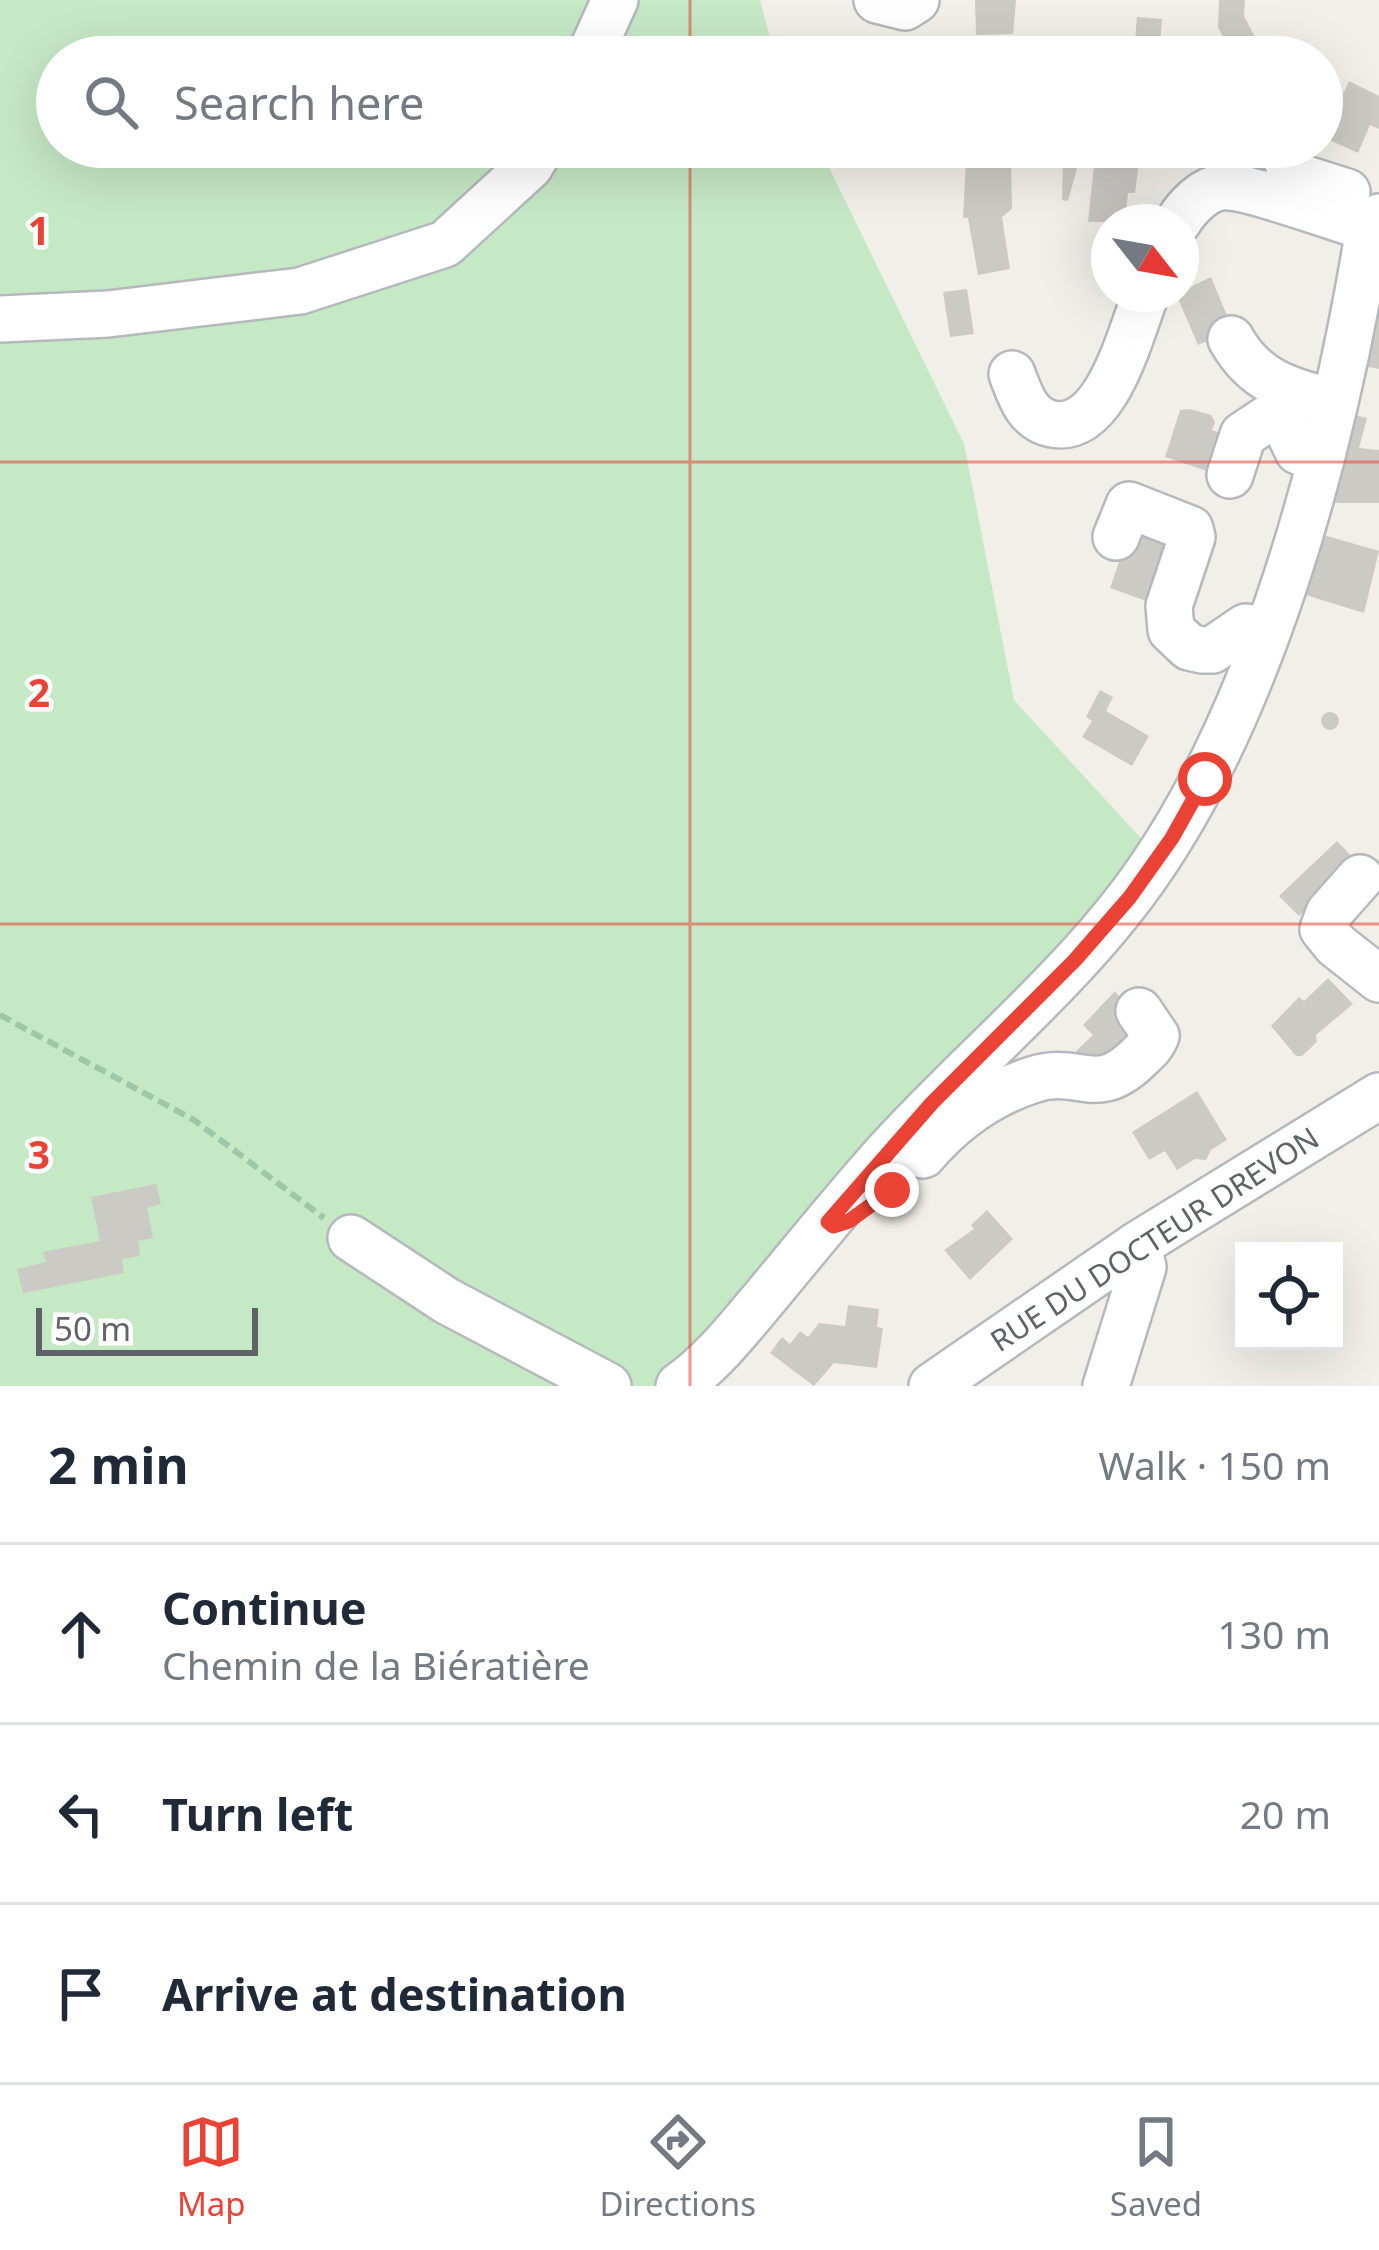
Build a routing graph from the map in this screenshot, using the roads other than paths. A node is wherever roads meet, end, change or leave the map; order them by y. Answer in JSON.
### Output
{"nodes":[{"id":1,"x":615,"y":0,"type":"edge"},
{"id":2,"x":877,"y":0,"type":"edge"},
{"id":3,"x":916,"y":0,"type":"edge"},
{"id":4,"x":599,"y":36,"type":"edge"},
{"id":5,"x":528,"y":168,"type":"edge"},
{"id":6,"x":1290,"y":168,"type":"edge"},
{"id":7,"x":1194,"y":204,"type":"edge"},
{"id":8,"x":1377,"y":216,"type":"edge"},
{"id":9,"x":1138,"y":312,"type":"edge"},
{"id":10,"x":0,"y":319,"type":"edge"},
{"id":11,"x":1231,"y":339,"type":"dead end"},
{"id":12,"x":1012,"y":374,"type":"dead end"},
{"id":13,"x":1332,"y":402,"type":"junction"},
{"id":14,"x":1318,"y":460,"type":"junction"},
{"id":15,"x":1230,"y":475,"type":"dead end"},
{"id":16,"x":1116,"y":538,"type":"dead end"},
{"id":17,"x":1267,"y":630,"type":"junction"},
{"id":18,"x":1360,"y":878,"type":"dead end"},
{"id":19,"x":1379,"y":980,"type":"edge"},
{"id":20,"x":1139,"y":1011,"type":"dead end"},
{"id":21,"x":1379,"y":1096,"type":"edge"},
{"id":22,"x":828,"y":1222,"type":"junction"},
{"id":23,"x":351,"y":1238,"type":"road end"},
{"id":24,"x":1137,"y":1245,"type":"junction"},
{"id":25,"x":608,"y":1386,"type":"edge"},
{"id":26,"x":679,"y":1386,"type":"edge"},
{"id":27,"x":932,"y":1386,"type":"edge"},
{"id":28,"x":1106,"y":1386,"type":"edge"}],
"edges":[{"from":1,"to":4,"type":"street"},
{"from":2,"to":3,"type":"street"},
{"from":5,"to":10,"type":"street"},
{"from":6,"to":8,"type":"street"},
{"from":7,"to":8,"type":"street"},
{"from":8,"to":13,"type":"street"},
{"from":9,"to":12,"type":"street"},
{"from":11,"to":13,"type":"street"},
{"from":13,"to":14,"type":"street"},
{"from":14,"to":15,"type":"street"},
{"from":14,"to":17,"type":"street"},
{"from":16,"to":17,"type":"street"},
{"from":17,"to":22,"type":"street"},
{"from":18,"to":19,"type":"street"},
{"from":20,"to":22,"type":"street"},
{"from":21,"to":24,"type":"street","name":"RUE DU DOCTEUR DREVON"},
{"from":22,"to":26,"type":"street"},
{"from":23,"to":25,"type":"street"},
{"from":24,"to":27,"type":"street","name":"RUE DU DOCTEUR DREVON"},
{"from":24,"to":28,"type":"street"}]}
